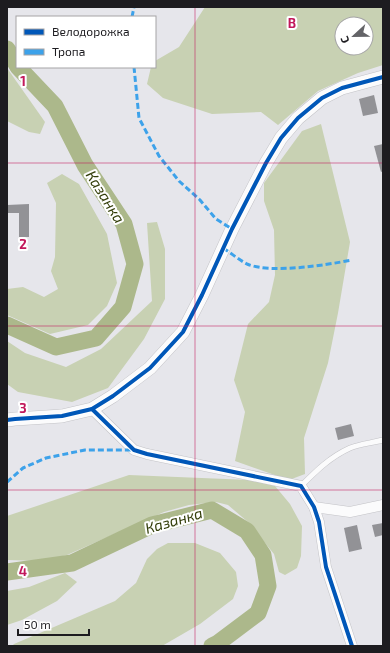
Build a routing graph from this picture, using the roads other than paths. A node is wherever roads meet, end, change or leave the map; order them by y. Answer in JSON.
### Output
{"nodes":[{"id":1,"x":383,"y":77,"type":"edge"},
{"id":2,"x":92,"y":409,"type":"junction"},
{"id":3,"x":7,"y":420,"type":"edge"},
{"id":4,"x":383,"y":440,"type":"edge"},
{"id":5,"x":301,"y":486,"type":"junction"},
{"id":6,"x":383,"y":505,"type":"edge"},
{"id":7,"x":314,"y":508,"type":"junction"},
{"id":8,"x":352,"y":646,"type":"edge"}],
"edges":[{"from":1,"to":2,"type":"street"},
{"from":2,"to":3,"type":"street"},
{"from":2,"to":5,"type":"street"},
{"from":4,"to":5,"type":"lane"},
{"from":5,"to":7,"type":"street"},
{"from":6,"to":7,"type":"street"},
{"from":7,"to":8,"type":"street"}]}
